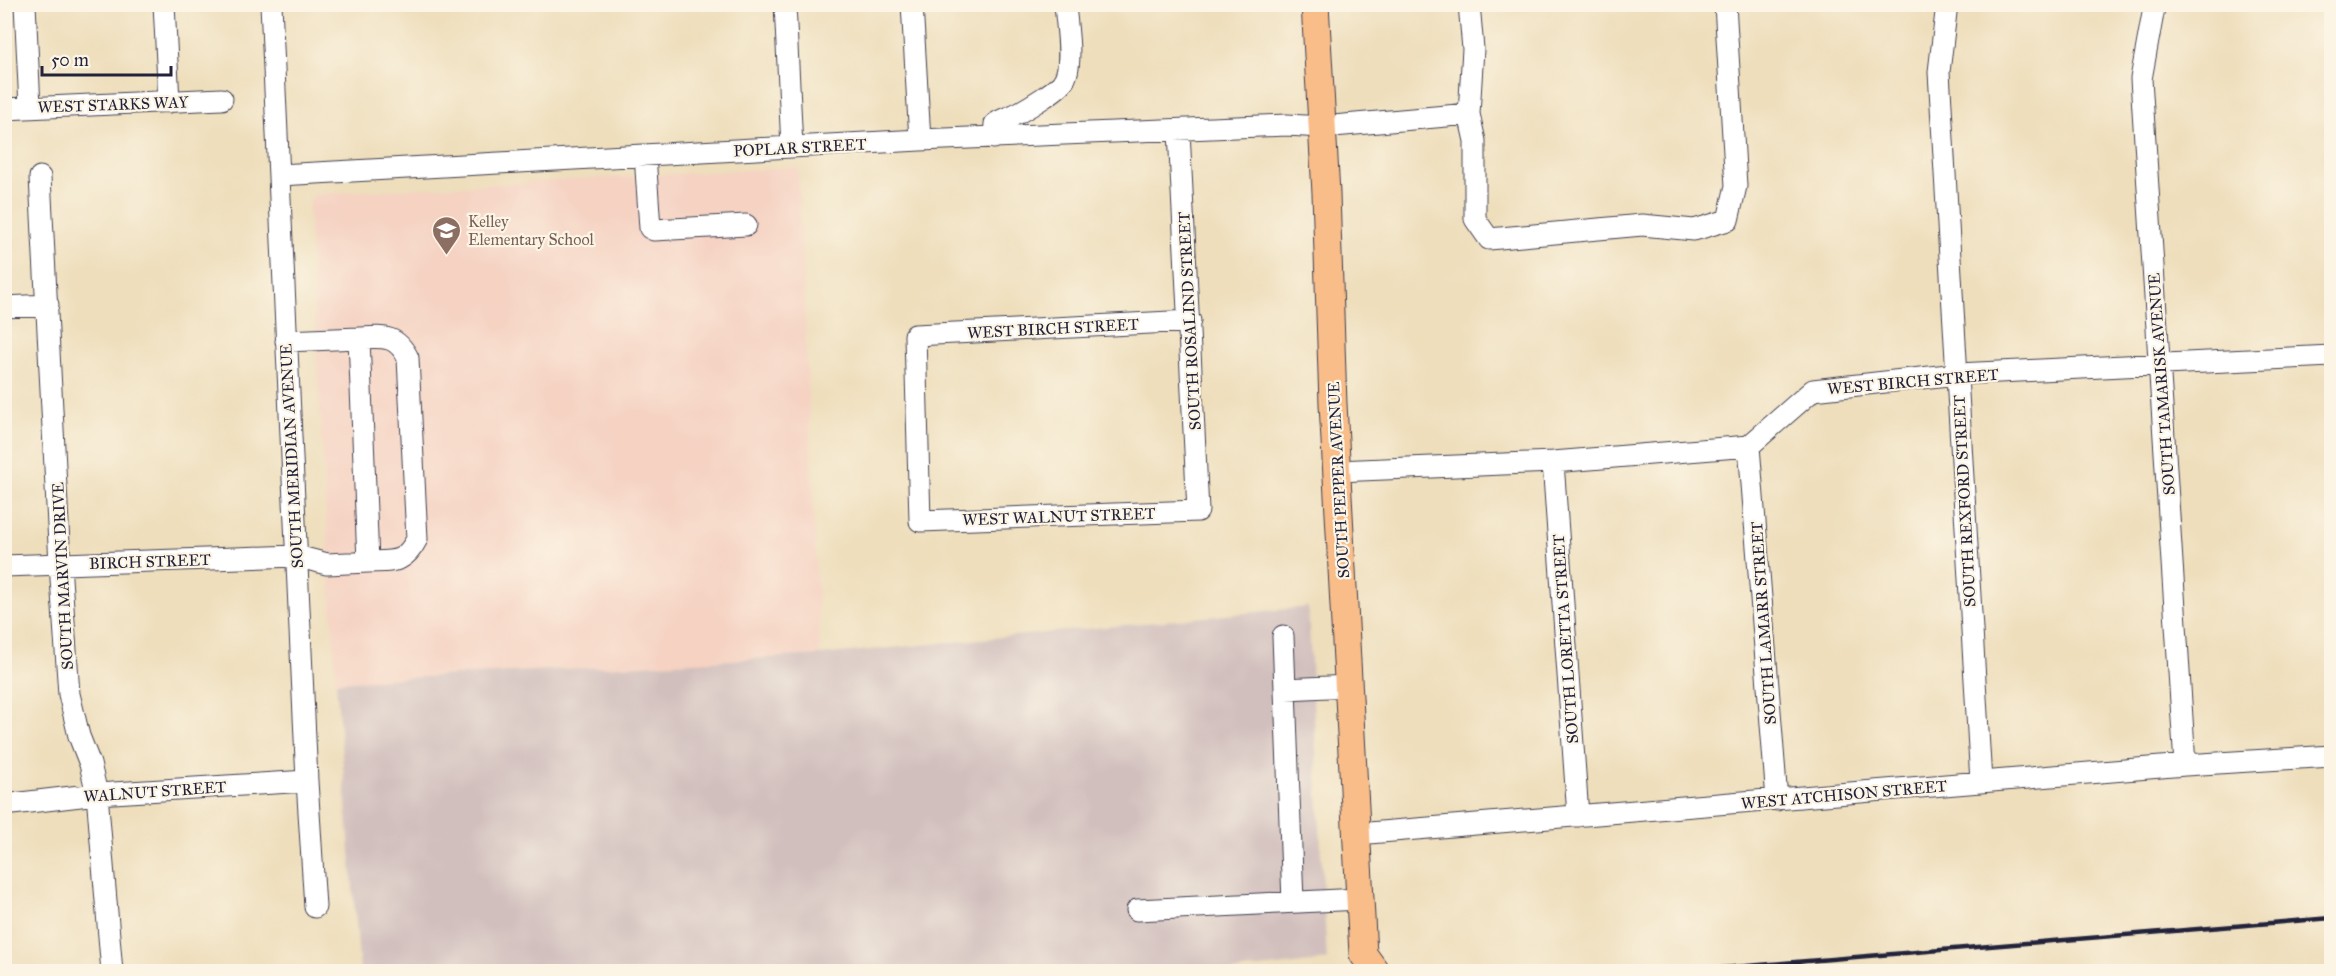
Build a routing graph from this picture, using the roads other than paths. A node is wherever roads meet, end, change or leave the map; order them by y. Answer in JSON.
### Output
{"nodes":[{"id":1,"x":25,"y":4,"type":"edge"},
{"id":2,"x":164,"y":4,"type":"edge"},
{"id":3,"x":271,"y":4,"type":"edge"},
{"id":4,"x":785,"y":4,"type":"edge"},
{"id":5,"x":912,"y":4,"type":"edge"},
{"id":6,"x":1065,"y":4,"type":"edge"},
{"id":7,"x":1315,"y":4,"type":"edge"},
{"id":8,"x":1469,"y":4,"type":"edge"},
{"id":9,"x":1725,"y":4,"type":"edge"},
{"id":10,"x":1947,"y":4,"type":"edge"},
{"id":11,"x":2157,"y":4,"type":"edge"},
{"id":12,"x":222,"y":99,"type":"dead end"},
{"id":13,"x":169,"y":102,"type":"junction"},
{"id":14,"x":30,"y":107,"type":"junction"},
{"id":15,"x":4,"y":109,"type":"edge"},
{"id":16,"x":1469,"y":114,"type":"junction"},
{"id":17,"x":1322,"y":127,"type":"junction"},
{"id":18,"x":1179,"y":131,"type":"junction"},
{"id":19,"x":994,"y":138,"type":"junction"},
{"id":20,"x":920,"y":140,"type":"junction"},
{"id":21,"x":792,"y":147,"type":"junction"},
{"id":22,"x":645,"y":155,"type":"junction"},
{"id":23,"x":279,"y":175,"type":"junction"},
{"id":24,"x":40,"y":177,"type":"dead end"},
{"id":25,"x":746,"y":225,"type":"dead end"},
{"id":26,"x":48,"y":305,"type":"junction"},
{"id":27,"x":4,"y":307,"type":"edge"},
{"id":28,"x":1190,"y":321,"type":"junction"},
{"id":29,"x":359,"y":338,"type":"junction"},
{"id":30,"x":286,"y":341,"type":"junction"},
{"id":31,"x":2331,"y":356,"type":"edge"},
{"id":32,"x":2160,"y":365,"type":"junction"},
{"id":33,"x":1957,"y":374,"type":"junction"},
{"id":34,"x":1749,"y":446,"type":"junction"},
{"id":35,"x":1553,"y":462,"type":"junction"},
{"id":36,"x":1337,"y":471,"type":"junction"},
{"id":37,"x":1198,"y":511,"type":"joint"},
{"id":38,"x":920,"y":522,"type":"joint"},
{"id":39,"x":296,"y":556,"type":"junction"},
{"id":40,"x":368,"y":562,"type":"junction"},
{"id":41,"x":60,"y":564,"type":"junction"},
{"id":42,"x":4,"y":566,"type":"edge"},
{"id":43,"x":1283,"y":636,"type":"dead end"},
{"id":44,"x":1350,"y":686,"type":"junction"},
{"id":45,"x":1285,"y":689,"type":"junction"},
{"id":46,"x":2331,"y":756,"type":"edge"},
{"id":47,"x":2185,"y":765,"type":"junction"},
{"id":48,"x":307,"y":781,"type":"junction"},
{"id":49,"x":1981,"y":782,"type":"junction"},
{"id":50,"x":97,"y":794,"type":"junction"},
{"id":51,"x":1777,"y":800,"type":"junction"},
{"id":52,"x":4,"y":805,"type":"edge"},
{"id":53,"x":1578,"y":816,"type":"junction"},
{"id":54,"x":1357,"y":834,"type":"junction"},
{"id":55,"x":1360,"y":899,"type":"junction"},
{"id":56,"x":1293,"y":902,"type":"junction"},
{"id":57,"x":315,"y":907,"type":"dead end"},
{"id":58,"x":1137,"y":910,"type":"dead end"},
{"id":59,"x":1364,"y":966,"type":"edge"},
{"id":60,"x":112,"y":972,"type":"edge"}],
"edges":[{"from":1,"to":14,"type":"street"},
{"from":2,"to":13,"type":"street"},
{"from":3,"to":23,"type":"street","name":"SOUTH MERIDIAN AVENUE"},
{"from":4,"to":21,"type":"street"},
{"from":5,"to":20,"type":"street"},
{"from":6,"to":19,"type":"street"},
{"from":7,"to":17,"type":"main road","name":"SOUTH PEPPER AVENUE"},
{"from":8,"to":16,"type":"street"},
{"from":9,"to":16,"type":"street"},
{"from":10,"to":33,"type":"street","name":"SOUTH REXFORD STREET"},
{"from":11,"to":32,"type":"street","name":"SOUTH TAMARISK AVENUE"},
{"from":12,"to":13,"type":"street","name":"WEST STARKS WAY"},
{"from":13,"to":14,"type":"street","name":"WEST STARKS WAY"},
{"from":14,"to":15,"type":"street","name":"WEST STARKS WAY"},
{"from":16,"to":17,"type":"street","name":"POPLAR STREET"},
{"from":17,"to":18,"type":"street","name":"POPLAR STREET"},
{"from":17,"to":36,"type":"main road","name":"SOUTH PEPPER AVENUE"},
{"from":18,"to":19,"type":"street","name":"POPLAR STREET"},
{"from":18,"to":28,"type":"street","name":"SOUTH ROSALIND STREET"},
{"from":19,"to":20,"type":"street","name":"POPLAR STREET"},
{"from":20,"to":21,"type":"street","name":"POPLAR STREET"},
{"from":21,"to":22,"type":"street","name":"POPLAR STREET"},
{"from":22,"to":23,"type":"street","name":"POPLAR STREET"},
{"from":22,"to":25,"type":"street"},
{"from":23,"to":30,"type":"street","name":"SOUTH MERIDIAN AVENUE"},
{"from":24,"to":26,"type":"street","name":"SOUTH MARVIN DRIVE"},
{"from":26,"to":27,"type":"street"},
{"from":26,"to":41,"type":"street","name":"SOUTH MARVIN DRIVE"},
{"from":28,"to":37,"type":"street","name":"SOUTH ROSALIND STREET"},
{"from":28,"to":38,"type":"street","name":"WEST BIRCH STREET"},
{"from":29,"to":30,"type":"street","name":"BIRCH STREET"},
{"from":29,"to":40,"type":"street"},
{"from":29,"to":40,"type":"street","name":"BIRCH STREET"},
{"from":30,"to":39,"type":"street","name":"SOUTH MERIDIAN AVENUE"},
{"from":31,"to":32,"type":"street","name":"WEST BIRCH STREET"},
{"from":32,"to":33,"type":"street","name":"WEST BIRCH STREET"},
{"from":32,"to":47,"type":"street","name":"SOUTH TAMARISK AVENUE"},
{"from":33,"to":34,"type":"street","name":"WEST BIRCH STREET"},
{"from":33,"to":49,"type":"street","name":"SOUTH REXFORD STREET"},
{"from":34,"to":35,"type":"street"},
{"from":34,"to":51,"type":"street","name":"SOUTH LAMARR STREET"},
{"from":35,"to":36,"type":"street"},
{"from":35,"to":53,"type":"street","name":"SOUTH LORETTA STREET"},
{"from":36,"to":44,"type":"main road","name":"SOUTH PEPPER AVENUE"},
{"from":37,"to":38,"type":"street","name":"WEST WALNUT STREET"},
{"from":39,"to":40,"type":"street","name":"BIRCH STREET"},
{"from":39,"to":41,"type":"street","name":"BIRCH STREET"},
{"from":39,"to":48,"type":"street","name":"SOUTH MERIDIAN AVENUE"},
{"from":41,"to":42,"type":"street","name":"BIRCH STREET"},
{"from":41,"to":50,"type":"street","name":"SOUTH MARVIN DRIVE"},
{"from":43,"to":45,"type":"street"},
{"from":44,"to":45,"type":"street"},
{"from":44,"to":54,"type":"main road","name":"SOUTH PEPPER AVENUE"},
{"from":45,"to":56,"type":"street"},
{"from":46,"to":47,"type":"street","name":"WEST ATCHISON STREET"},
{"from":47,"to":49,"type":"street","name":"WEST ATCHISON STREET"},
{"from":48,"to":50,"type":"street","name":"WALNUT STREET"},
{"from":48,"to":57,"type":"street","name":"SOUTH MERIDIAN AVENUE"},
{"from":49,"to":51,"type":"street","name":"WEST ATCHISON STREET"},
{"from":50,"to":52,"type":"street","name":"WALNUT STREET"},
{"from":50,"to":60,"type":"street","name":"SOUTH MARVIN DRIVE"},
{"from":51,"to":53,"type":"street","name":"WEST ATCHISON STREET"},
{"from":53,"to":54,"type":"street","name":"WEST ATCHISON STREET"},
{"from":54,"to":55,"type":"main road","name":"SOUTH PEPPER AVENUE"},
{"from":55,"to":56,"type":"street"},
{"from":55,"to":59,"type":"main road","name":"SOUTH PEPPER AVENUE"},
{"from":56,"to":58,"type":"street"}]}
